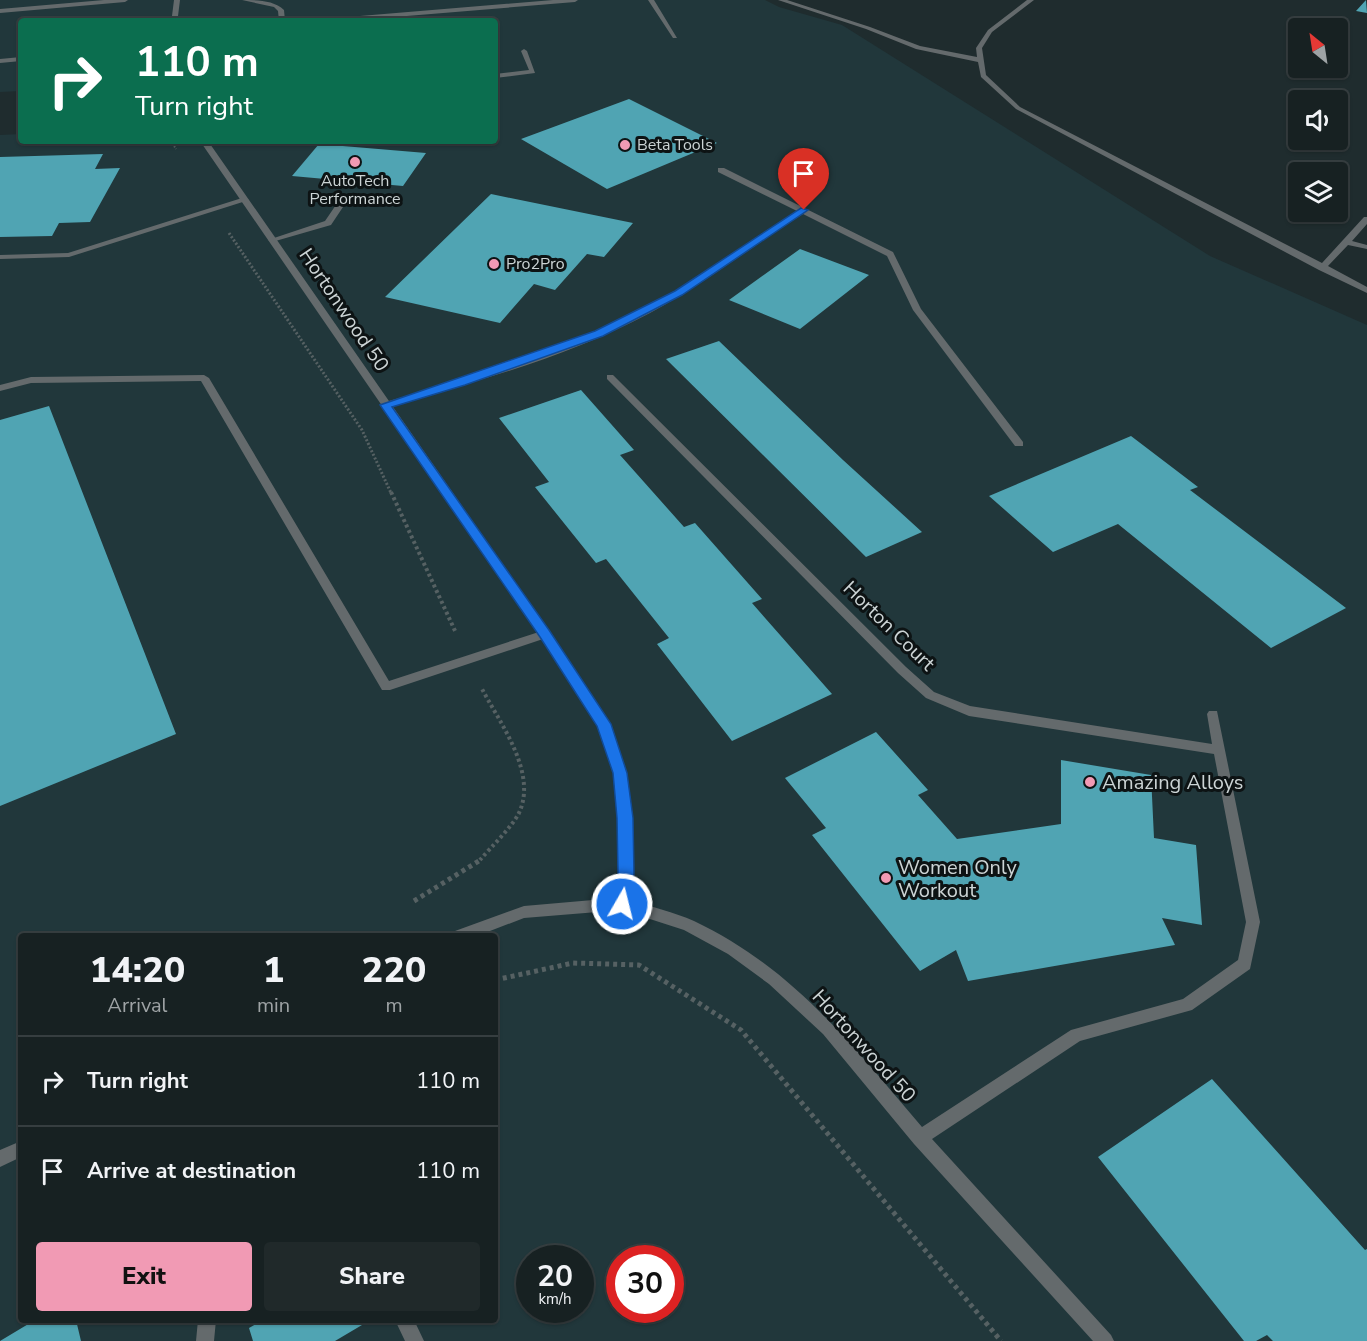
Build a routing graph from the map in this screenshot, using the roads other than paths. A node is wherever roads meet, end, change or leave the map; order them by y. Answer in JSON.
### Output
{"nodes":[{"id":1,"x":125,"y":0,"type":"edge"},
{"id":2,"x":177,"y":0,"type":"edge"},
{"id":3,"x":245,"y":0,"type":"edge"},
{"id":4,"x":575,"y":0,"type":"edge"},
{"id":5,"x":651,"y":0,"type":"edge"},
{"id":6,"x":781,"y":0,"type":"edge"},
{"id":7,"x":1031,"y":0,"type":"edge"},
{"id":8,"x":0,"y":10,"type":"edge"},
{"id":9,"x":173,"y":18,"type":"edge"},
{"id":10,"x":282,"y":18,"type":"edge"},
{"id":11,"x":360,"y":18,"type":"edge"},
{"id":12,"x":675,"y":37,"type":"dead end"},
{"id":13,"x":524,"y":51,"type":"dead end"},
{"id":14,"x":18,"y":59,"type":"edge"},
{"id":15,"x":980,"y":60,"type":"junction"},
{"id":16,"x":0,"y":61,"type":"edge"},
{"id":17,"x":498,"y":76,"type":"edge"},
{"id":18,"x":206,"y":144,"type":"edge"},
{"id":19,"x":721,"y":170,"type":"dead end"},
{"id":20,"x":245,"y":200,"type":"junction"},
{"id":21,"x":343,"y":201,"type":"dead end"},
{"id":22,"x":804,"y":210,"type":"junction"},
{"id":23,"x":1367,"y":219,"type":"edge"},
{"id":24,"x":272,"y":240,"type":"junction"},
{"id":25,"x":1347,"y":242,"type":"junction"},
{"id":26,"x":1367,"y":247,"type":"edge"},
{"id":27,"x":0,"y":257,"type":"edge"},
{"id":28,"x":1322,"y":268,"type":"junction"},
{"id":29,"x":1367,"y":290,"type":"edge"},
{"id":30,"x":610,"y":377,"type":"dead end"},
{"id":31,"x":0,"y":388,"type":"edge"},
{"id":32,"x":385,"y":405,"type":"junction"},
{"id":33,"x":1019,"y":444,"type":"dead end"},
{"id":34,"x":545,"y":633,"type":"junction"},
{"id":35,"x":1213,"y":714,"type":"dead end"},
{"id":36,"x":1219,"y":750,"type":"junction"},
{"id":37,"x":622,"y":904,"type":"junction"},
{"id":38,"x":468,"y":933,"type":"edge"},
{"id":39,"x":920,"y":1138,"type":"junction"},
{"id":40,"x":18,"y":1150,"type":"edge"},
{"id":41,"x":0,"y":1159,"type":"edge"},
{"id":42,"x":207,"y":1323,"type":"edge"},
{"id":43,"x":406,"y":1323,"type":"edge"},
{"id":44,"x":205,"y":1341,"type":"edge"},
{"id":45,"x":415,"y":1341,"type":"edge"},
{"id":46,"x":1105,"y":1341,"type":"edge"}],
"edges":[{"from":1,"to":8,"type":"street"},
{"from":2,"to":9,"type":"street"},
{"from":3,"to":10,"type":"street"},
{"from":4,"to":11,"type":"street"},
{"from":5,"to":12,"type":"street"},
{"from":6,"to":15,"type":"street"},
{"from":7,"to":15,"type":"street"},
{"from":13,"to":17,"type":"street"},
{"from":14,"to":16,"type":"street"},
{"from":15,"to":28,"type":"street"},
{"from":18,"to":20,"type":"street","name":"Hortonwood 50"},
{"from":19,"to":22,"type":"street"},
{"from":20,"to":24,"type":"street","name":"Hortonwood 50"},
{"from":20,"to":27,"type":"street"},
{"from":21,"to":24,"type":"street"},
{"from":22,"to":32,"type":"street"},
{"from":22,"to":33,"type":"street"},
{"from":23,"to":25,"type":"street"},
{"from":24,"to":32,"type":"street","name":"Hortonwood 50"},
{"from":25,"to":26,"type":"street"},
{"from":25,"to":28,"type":"street"},
{"from":28,"to":29,"type":"street"},
{"from":30,"to":36,"type":"street","name":"Horton Court"},
{"from":31,"to":34,"type":"street"},
{"from":32,"to":34,"type":"street","name":"Hortonwood 50"},
{"from":34,"to":37,"type":"street","name":"Hortonwood 50"},
{"from":35,"to":36,"type":"street"},
{"from":36,"to":39,"type":"street"},
{"from":37,"to":38,"type":"street"},
{"from":37,"to":39,"type":"street","name":"Hortonwood 50"},
{"from":39,"to":46,"type":"street","name":"Hortonwood 50"},
{"from":40,"to":41,"type":"street"},
{"from":42,"to":44,"type":"street"},
{"from":43,"to":45,"type":"street"}]}
